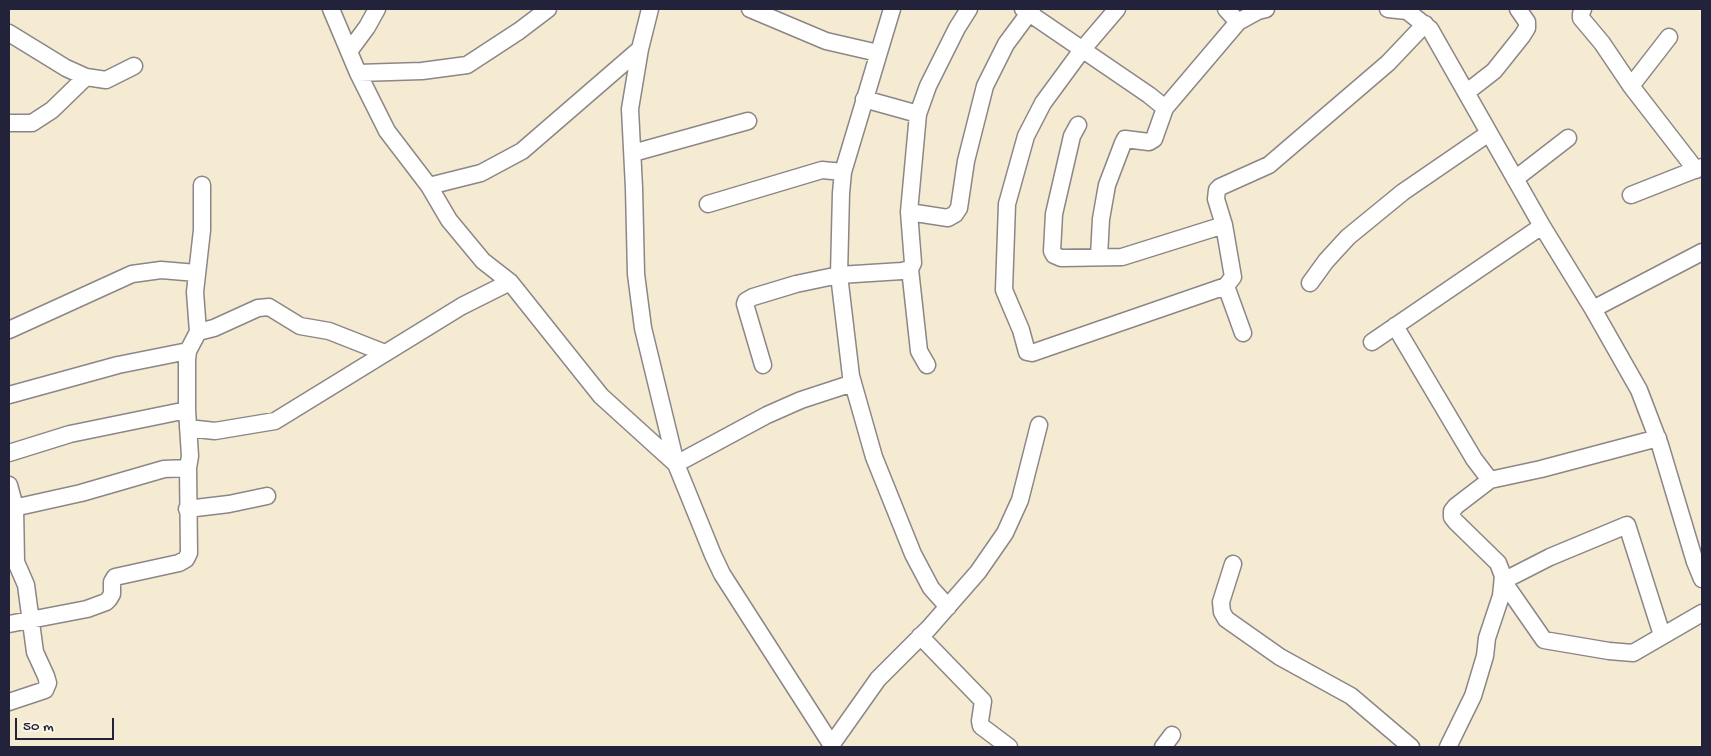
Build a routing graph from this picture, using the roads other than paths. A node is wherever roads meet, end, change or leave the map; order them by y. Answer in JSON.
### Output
{"nodes":[{"id":1,"x":331,"y":9,"type":"edge"},
{"id":2,"x":378,"y":9,"type":"edge"},
{"id":3,"x":548,"y":9,"type":"edge"},
{"id":4,"x":650,"y":9,"type":"edge"},
{"id":5,"x":750,"y":9,"type":"edge"},
{"id":6,"x":892,"y":9,"type":"edge"},
{"id":7,"x":969,"y":9,"type":"edge"},
{"id":8,"x":1117,"y":9,"type":"edge"},
{"id":9,"x":1226,"y":9,"type":"edge"},
{"id":10,"x":1266,"y":9,"type":"edge"},
{"id":11,"x":1388,"y":9,"type":"edge"},
{"id":12,"x":1518,"y":9,"type":"edge"},
{"id":13,"x":1583,"y":9,"type":"edge"},
{"id":14,"x":1028,"y":10,"type":"edge"},
{"id":15,"x":1407,"y":10,"type":"edge"},
{"id":16,"x":782,"y":15,"type":"edge"},
{"id":17,"x":1238,"y":22,"type":"junction"},
{"id":18,"x":1425,"y":24,"type":"junction"},
{"id":19,"x":9,"y":33,"type":"edge"},
{"id":20,"x":1669,"y":38,"type":"dead end"},
{"id":21,"x":640,"y":49,"type":"junction"},
{"id":22,"x":350,"y":50,"type":"junction"},
{"id":23,"x":1082,"y":50,"type":"junction"},
{"id":24,"x":878,"y":53,"type":"junction"},
{"id":25,"x":134,"y":66,"type":"dead end"},
{"id":26,"x":358,"y":72,"type":"junction"},
{"id":27,"x":86,"y":77,"type":"junction"},
{"id":28,"x":1631,"y":86,"type":"junction"},
{"id":29,"x":1467,"y":92,"type":"junction"},
{"id":30,"x":864,"y":99,"type":"junction"},
{"id":31,"x":1165,"y":108,"type":"junction"},
{"id":32,"x":918,"y":114,"type":"junction"},
{"id":33,"x":748,"y":121,"type":"dead end"},
{"id":34,"x":9,"y":123,"type":"edge"},
{"id":35,"x":1078,"y":125,"type":"dead end"},
{"id":36,"x":1489,"y":133,"type":"junction"},
{"id":37,"x":1568,"y":138,"type":"dead end"},
{"id":38,"x":633,"y":153,"type":"junction"},
{"id":39,"x":1699,"y":168,"type":"edge"},
{"id":40,"x":843,"y":172,"type":"junction"},
{"id":41,"x":1516,"y":179,"type":"junction"},
{"id":42,"x":202,"y":186,"type":"dead end"},
{"id":43,"x":429,"y":186,"type":"junction"},
{"id":44,"x":1631,"y":195,"type":"dead end"},
{"id":45,"x":708,"y":204,"type":"dead end"},
{"id":46,"x":909,"y":212,"type":"junction"},
{"id":47,"x":1224,"y":224,"type":"junction"},
{"id":48,"x":1542,"y":226,"type":"junction"},
{"id":49,"x":1702,"y":252,"type":"edge"},
{"id":50,"x":1099,"y":256,"type":"junction"},
{"id":51,"x":910,"y":269,"type":"junction"},
{"id":52,"x":197,"y":273,"type":"junction"},
{"id":53,"x":839,"y":275,"type":"junction"},
{"id":54,"x":510,"y":282,"type":"junction"},
{"id":55,"x":1310,"y":283,"type":"dead end"},
{"id":56,"x":1226,"y":286,"type":"junction"},
{"id":57,"x":1593,"y":309,"type":"junction"},
{"id":58,"x":1395,"y":326,"type":"junction"},
{"id":59,"x":9,"y":330,"type":"edge"},
{"id":60,"x":198,"y":332,"type":"junction"},
{"id":61,"x":1243,"y":333,"type":"dead end"},
{"id":62,"x":1372,"y":342,"type":"dead end"},
{"id":63,"x":188,"y":350,"type":"junction"},
{"id":64,"x":385,"y":353,"type":"junction"},
{"id":65,"x":763,"y":365,"type":"dead end"},
{"id":66,"x":928,"y":365,"type":"dead end"},
{"id":67,"x":853,"y":383,"type":"junction"},
{"id":68,"x":9,"y":396,"type":"edge"},
{"id":69,"x":187,"y":410,"type":"junction"},
{"id":70,"x":1039,"y":425,"type":"dead end"},
{"id":71,"x":188,"y":428,"type":"junction"},
{"id":72,"x":1658,"y":438,"type":"junction"},
{"id":73,"x":9,"y":452,"type":"edge"},
{"id":74,"x":676,"y":464,"type":"junction"},
{"id":75,"x":188,"y":468,"type":"junction"},
{"id":76,"x":1490,"y":480,"type":"junction"},
{"id":77,"x":9,"y":485,"type":"edge"},
{"id":78,"x":267,"y":496,"type":"dead end"},
{"id":79,"x":12,"y":508,"type":"edge"},
{"id":80,"x":187,"y":509,"type":"junction"},
{"id":81,"x":13,"y":563,"type":"edge"},
{"id":82,"x":1233,"y":564,"type":"dead end"},
{"id":83,"x":1702,"y":579,"type":"edge"},
{"id":84,"x":1503,"y":581,"type":"junction"},
{"id":85,"x":948,"y":607,"type":"junction"},
{"id":86,"x":1702,"y":613,"type":"edge"},
{"id":87,"x":31,"y":620,"type":"junction"},
{"id":88,"x":9,"y":624,"type":"edge"},
{"id":89,"x":1662,"y":635,"type":"junction"},
{"id":90,"x":920,"y":636,"type":"junction"},
{"id":91,"x":9,"y":702,"type":"edge"},
{"id":92,"x":832,"y":746,"type":"edge"},
{"id":93,"x":1009,"y":747,"type":"edge"},
{"id":94,"x":1410,"y":747,"type":"edge"},
{"id":95,"x":1448,"y":747,"type":"edge"}],
"edges":[{"from":1,"to":22,"type":"street"},
{"from":2,"to":22,"type":"street"},
{"from":3,"to":26,"type":"street"},
{"from":4,"to":21,"type":"street"},
{"from":5,"to":16,"type":"street"},
{"from":6,"to":24,"type":"street"},
{"from":7,"to":32,"type":"street"},
{"from":8,"to":23,"type":"street"},
{"from":9,"to":17,"type":"street"},
{"from":10,"to":17,"type":"street"},
{"from":11,"to":15,"type":"street"},
{"from":12,"to":29,"type":"street"},
{"from":13,"to":28,"type":"street"},
{"from":14,"to":23,"type":"street"},
{"from":14,"to":46,"type":"street"},
{"from":15,"to":18,"type":"street"},
{"from":16,"to":24,"type":"street"},
{"from":17,"to":31,"type":"street"},
{"from":18,"to":29,"type":"street"},
{"from":18,"to":47,"type":"street"},
{"from":19,"to":27,"type":"street"},
{"from":20,"to":28,"type":"street"},
{"from":21,"to":38,"type":"street"},
{"from":21,"to":43,"type":"street"},
{"from":22,"to":26,"type":"street"},
{"from":23,"to":31,"type":"street"},
{"from":23,"to":56,"type":"street"},
{"from":24,"to":30,"type":"street"},
{"from":25,"to":27,"type":"street"},
{"from":26,"to":43,"type":"street"},
{"from":27,"to":34,"type":"street"},
{"from":28,"to":39,"type":"street"},
{"from":29,"to":36,"type":"street"},
{"from":30,"to":32,"type":"street"},
{"from":30,"to":40,"type":"street"},
{"from":31,"to":50,"type":"street"},
{"from":32,"to":46,"type":"street"},
{"from":33,"to":38,"type":"street"},
{"from":35,"to":50,"type":"street"},
{"from":36,"to":41,"type":"street"},
{"from":36,"to":55,"type":"street"},
{"from":37,"to":41,"type":"street"},
{"from":38,"to":74,"type":"street"},
{"from":39,"to":44,"type":"street"},
{"from":40,"to":45,"type":"street"},
{"from":40,"to":53,"type":"street"},
{"from":41,"to":48,"type":"street"},
{"from":42,"to":52,"type":"street"},
{"from":43,"to":54,"type":"street"},
{"from":46,"to":51,"type":"street"},
{"from":47,"to":50,"type":"street"},
{"from":47,"to":56,"type":"street"},
{"from":48,"to":57,"type":"street"},
{"from":48,"to":58,"type":"street"},
{"from":49,"to":57,"type":"street"},
{"from":51,"to":53,"type":"street"},
{"from":51,"to":66,"type":"street"},
{"from":52,"to":59,"type":"street"},
{"from":52,"to":60,"type":"street"},
{"from":53,"to":65,"type":"street"},
{"from":53,"to":67,"type":"street"},
{"from":54,"to":64,"type":"street"},
{"from":54,"to":74,"type":"street"},
{"from":56,"to":61,"type":"street"},
{"from":57,"to":72,"type":"street"},
{"from":58,"to":62,"type":"street"},
{"from":58,"to":76,"type":"street"},
{"from":60,"to":63,"type":"street"},
{"from":60,"to":64,"type":"street"},
{"from":63,"to":68,"type":"street"},
{"from":63,"to":69,"type":"street"},
{"from":64,"to":71,"type":"street"},
{"from":67,"to":74,"type":"street"},
{"from":67,"to":85,"type":"street"},
{"from":69,"to":71,"type":"street"},
{"from":69,"to":73,"type":"street"},
{"from":70,"to":85,"type":"street"},
{"from":71,"to":75,"type":"street"},
{"from":72,"to":76,"type":"street"},
{"from":72,"to":83,"type":"street"},
{"from":74,"to":92,"type":"street"},
{"from":75,"to":79,"type":"street"},
{"from":75,"to":80,"type":"street"},
{"from":76,"to":84,"type":"street"},
{"from":77,"to":79,"type":"street"},
{"from":78,"to":80,"type":"street"},
{"from":79,"to":81,"type":"street"},
{"from":80,"to":87,"type":"street"},
{"from":81,"to":87,"type":"street"},
{"from":82,"to":94,"type":"street"},
{"from":84,"to":89,"type":"street"},
{"from":84,"to":89,"type":"street"},
{"from":84,"to":95,"type":"street"},
{"from":85,"to":90,"type":"street"},
{"from":86,"to":89,"type":"street"},
{"from":87,"to":88,"type":"street"},
{"from":87,"to":91,"type":"street"},
{"from":90,"to":92,"type":"street"},
{"from":90,"to":93,"type":"street"}]}
